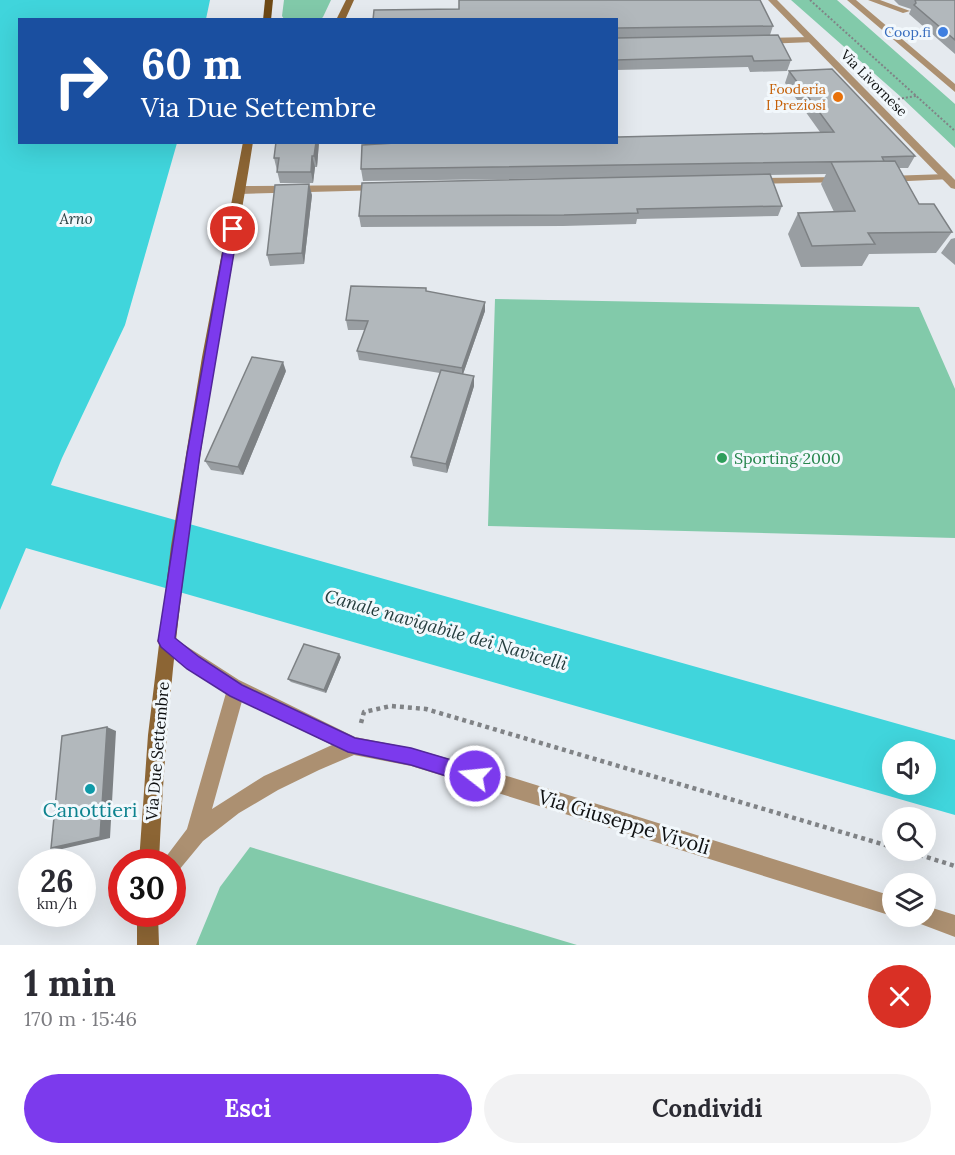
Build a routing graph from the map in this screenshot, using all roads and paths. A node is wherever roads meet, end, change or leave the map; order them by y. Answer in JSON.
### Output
{"nodes":[{"id":1,"x":269,"y":0,"type":"edge"},
{"id":2,"x":350,"y":0,"type":"edge"},
{"id":3,"x":772,"y":0,"type":"edge"},
{"id":4,"x":810,"y":0,"type":"edge"},
{"id":5,"x":851,"y":0,"type":"edge"},
{"id":6,"x":872,"y":0,"type":"edge"},
{"id":7,"x":906,"y":11,"type":"dead end"},
{"id":8,"x":341,"y":16,"type":"edge"},
{"id":9,"x":267,"y":18,"type":"edge"},
{"id":10,"x":811,"y":40,"type":"junction"},
{"id":11,"x":756,"y":41,"type":"edge"},
{"id":12,"x":955,"y":89,"type":"edge"},
{"id":13,"x":916,"y":96,"type":"junction"},
{"id":14,"x":895,"y":99,"type":"dead end"},
{"id":15,"x":955,"y":131,"type":"edge"},
{"id":16,"x":248,"y":144,"type":"edge"},
{"id":17,"x":876,"y":179,"type":"edge"},
{"id":18,"x":852,"y":180,"type":"edge"},
{"id":19,"x":734,"y":182,"type":"edge"},
{"id":20,"x":951,"y":182,"type":"edge"},
{"id":21,"x":392,"y":188,"type":"edge"},
{"id":22,"x":240,"y":190,"type":"junction"},
{"id":23,"x":166,"y":641,"type":"junction"},
{"id":24,"x":236,"y":690,"type":"junction"},
{"id":25,"x":354,"y":746,"type":"junction"},
{"id":26,"x":195,"y":835,"type":"junction"},
{"id":27,"x":882,"y":844,"type":"edge"},
{"id":28,"x":150,"y":849,"type":"edge"},
{"id":29,"x":184,"y":849,"type":"edge"},
{"id":30,"x":936,"y":860,"type":"edge"},
{"id":31,"x":955,"y":866,"type":"edge"},
{"id":32,"x":882,"y":903,"type":"edge"},
{"id":33,"x":936,"y":920,"type":"edge"},
{"id":34,"x":955,"y":926,"type":"edge"},
{"id":35,"x":148,"y":927,"type":"edge"},
{"id":36,"x":148,"y":945,"type":"edge"}],
"edges":[{"from":1,"to":9,"type":"main road"},
{"from":2,"to":8,"type":"main road"},
{"from":3,"to":10,"type":"street","name":"Via Livornese"},
{"from":4,"to":13,"type":"path"},
{"from":5,"to":12,"type":"street"},
{"from":6,"to":7,"type":"lane"},
{"from":10,"to":11,"type":"street"},
{"from":10,"to":20,"type":"street","name":"Via Livornese"},
{"from":13,"to":14,"type":"path"},
{"from":13,"to":15,"type":"path"},
{"from":16,"to":22,"type":"main road","name":"Via Due Settembre"},
{"from":17,"to":20,"type":"street"},
{"from":18,"to":19,"type":"street"},
{"from":21,"to":22,"type":"street"},
{"from":22,"to":23,"type":"main road","name":"Via Due Settembre"},
{"from":23,"to":24,"type":"street","name":"Via Giuseppe Vivoli"},
{"from":23,"to":28,"type":"main road","name":"Via Due Settembre"},
{"from":24,"to":25,"type":"street","name":"Via Giuseppe Vivoli"},
{"from":24,"to":26,"type":"street"},
{"from":25,"to":26,"type":"street"},
{"from":25,"to":27,"type":"path"},
{"from":25,"to":32,"type":"street","name":"Via Giuseppe Vivoli"},
{"from":26,"to":29,"type":"street"},
{"from":30,"to":31,"type":"path"},
{"from":33,"to":34,"type":"street"},
{"from":35,"to":36,"type":"main road"}]}
